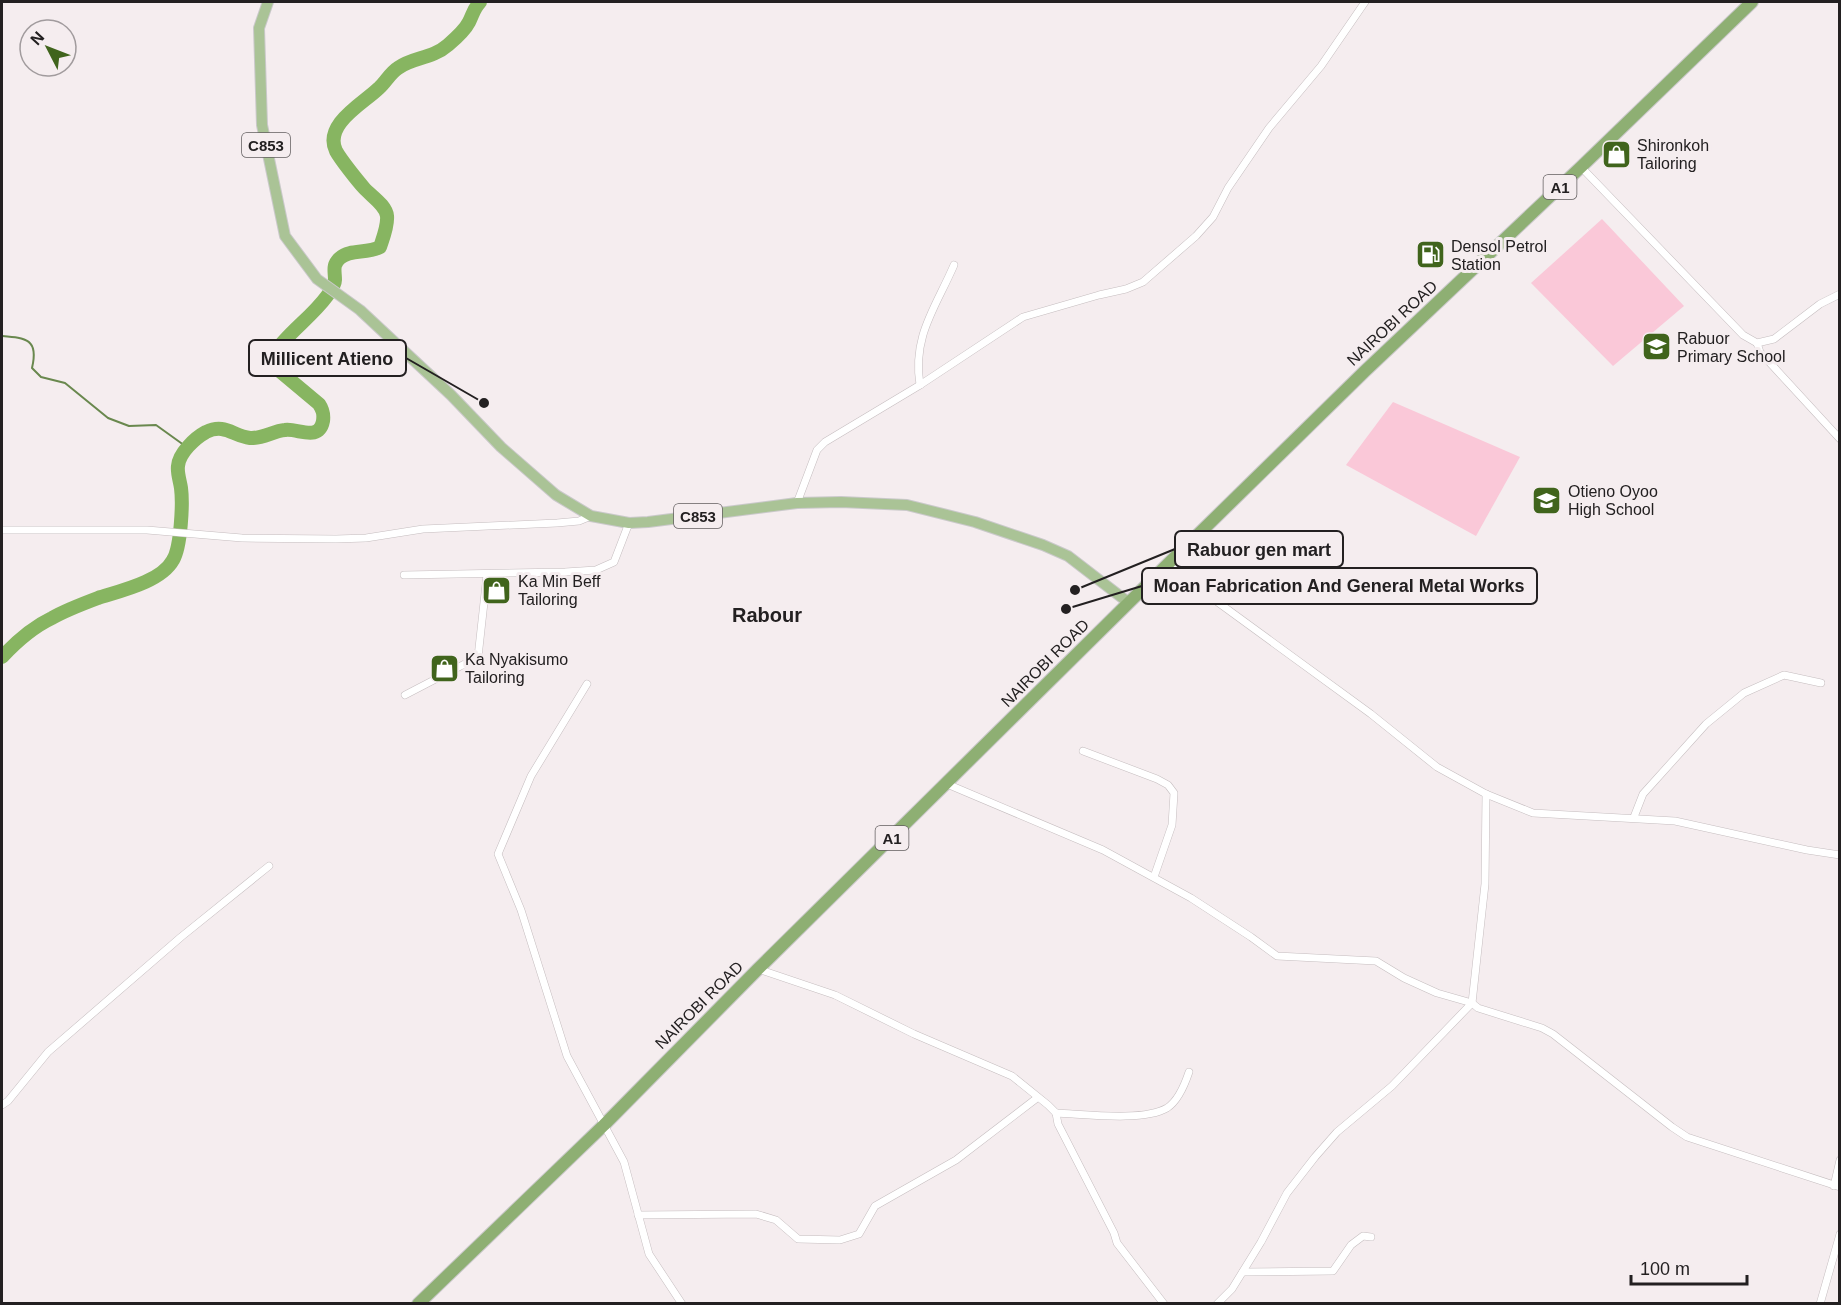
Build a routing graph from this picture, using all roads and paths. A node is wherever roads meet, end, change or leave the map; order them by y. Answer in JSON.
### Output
{"nodes":[{"id":1,"x":268,"y":2,"type":"edge"},
{"id":2,"x":1365,"y":2,"type":"edge"},
{"id":3,"x":1752,"y":2,"type":"edge"},
{"id":4,"x":1581,"y":167,"type":"junction"},
{"id":5,"x":954,"y":265,"type":"dead end"},
{"id":6,"x":1839,"y":294,"type":"edge"},
{"id":7,"x":1757,"y":343,"type":"junction"},
{"id":8,"x":920,"y":385,"type":"junction"},
{"id":9,"x":1839,"y":439,"type":"edge"},
{"id":10,"x":797,"y":503,"type":"junction"},
{"id":11,"x":591,"y":516,"type":"junction"},
{"id":12,"x":629,"y":523,"type":"junction"},
{"id":13,"x":2,"y":530,"type":"edge"},
{"id":14,"x":1172,"y":560,"type":"junction"},
{"id":15,"x":404,"y":575,"type":"dead end"},
{"id":16,"x":487,"y":575,"type":"junction"},
{"id":17,"x":1129,"y":603,"type":"junction"},
{"id":18,"x":1821,"y":683,"type":"dead end"},
{"id":19,"x":587,"y":684,"type":"dead end"},
{"id":20,"x":405,"y":695,"type":"dead end"},
{"id":21,"x":1083,"y":751,"type":"dead end"},
{"id":22,"x":947,"y":784,"type":"junction"},
{"id":23,"x":1486,"y":794,"type":"junction"},
{"id":24,"x":1634,"y":818,"type":"junction"},
{"id":25,"x":1839,"y":855,"type":"edge"},
{"id":26,"x":269,"y":866,"type":"dead end"},
{"id":27,"x":1154,"y":877,"type":"junction"},
{"id":28,"x":758,"y":969,"type":"junction"},
{"id":29,"x":1472,"y":1003,"type":"junction"},
{"id":30,"x":1189,"y":1072,"type":"dead end"},
{"id":31,"x":1037,"y":1098,"type":"junction"},
{"id":32,"x":2,"y":1105,"type":"edge"},
{"id":33,"x":1056,"y":1113,"type":"junction"},
{"id":34,"x":604,"y":1125,"type":"junction"},
{"id":35,"x":1839,"y":1160,"type":"edge"},
{"id":36,"x":1837,"y":1186,"type":"edge"},
{"id":37,"x":638,"y":1215,"type":"junction"},
{"id":38,"x":1839,"y":1234,"type":"edge"},
{"id":39,"x":1371,"y":1236,"type":"dead end"},
{"id":40,"x":1243,"y":1272,"type":"junction"},
{"id":41,"x":418,"y":1304,"type":"edge"},
{"id":42,"x":682,"y":1304,"type":"edge"},
{"id":43,"x":1164,"y":1304,"type":"edge"},
{"id":44,"x":1217,"y":1304,"type":"edge"},
{"id":45,"x":1820,"y":1304,"type":"edge"}],
"edges":[{"from":1,"to":11,"type":"main road","number":"C853"},
{"from":2,"to":8,"type":"street"},
{"from":3,"to":4,"type":"highway","name":"NAIROBI ROAD","number":"A1"},
{"from":4,"to":7,"type":"street"},
{"from":4,"to":14,"type":"highway","name":"NAIROBI ROAD","number":"A1"},
{"from":5,"to":8,"type":"street"},
{"from":6,"to":7,"type":"street"},
{"from":7,"to":9,"type":"street"},
{"from":8,"to":10,"type":"street"},
{"from":10,"to":12,"type":"main road","number":"C853"},
{"from":10,"to":17,"type":"main road","number":"C853"},
{"from":11,"to":12,"type":"main road","number":"C853"},
{"from":11,"to":13,"type":"street"},
{"from":12,"to":16,"type":"street"},
{"from":14,"to":17,"type":"highway","name":"NAIROBI ROAD","number":"A1"},
{"from":14,"to":23,"type":"street"},
{"from":15,"to":16,"type":"street"},
{"from":16,"to":20,"type":"street"},
{"from":17,"to":22,"type":"highway","name":"NAIROBI ROAD","number":"A1"},
{"from":18,"to":24,"type":"street"},
{"from":19,"to":34,"type":"street"},
{"from":21,"to":27,"type":"street"},
{"from":22,"to":27,"type":"street"},
{"from":22,"to":28,"type":"highway","name":"NAIROBI ROAD","number":"A1"},
{"from":23,"to":24,"type":"street"},
{"from":23,"to":29,"type":"street"},
{"from":24,"to":25,"type":"street"},
{"from":26,"to":32,"type":"street"},
{"from":27,"to":29,"type":"street"},
{"from":28,"to":31,"type":"street"},
{"from":28,"to":34,"type":"highway","name":"NAIROBI ROAD","number":"A1"},
{"from":29,"to":36,"type":"street"},
{"from":29,"to":40,"type":"street"},
{"from":30,"to":33,"type":"street"},
{"from":31,"to":33,"type":"street"},
{"from":31,"to":37,"type":"street"},
{"from":33,"to":43,"type":"street"},
{"from":34,"to":37,"type":"street"},
{"from":34,"to":41,"type":"highway","name":"NAIROBI ROAD","number":"A1"},
{"from":35,"to":36,"type":"street"},
{"from":37,"to":42,"type":"street"},
{"from":38,"to":45,"type":"street"},
{"from":39,"to":40,"type":"street"},
{"from":40,"to":44,"type":"street"}]}
